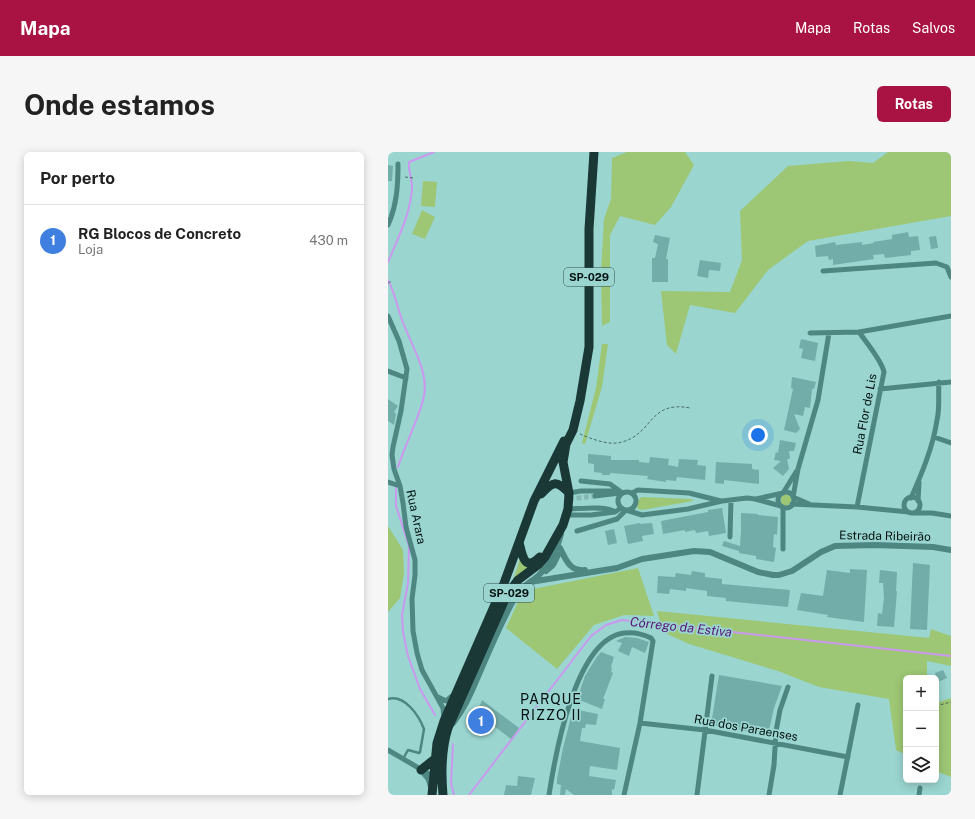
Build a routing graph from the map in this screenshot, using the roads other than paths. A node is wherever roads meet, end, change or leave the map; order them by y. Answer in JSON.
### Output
{"nodes":[{"id":1,"x":594,"y":152,"type":"edge"},
{"id":2,"x":398,"y":164,"type":"dead end"},
{"id":3,"x":388,"y":225,"type":"edge"},
{"id":4,"x":823,"y":271,"type":"dead end"},
{"id":5,"x":951,"y":277,"type":"edge"},
{"id":6,"x":388,"y":316,"type":"edge"},
{"id":7,"x":951,"y":316,"type":"edge"},
{"id":8,"x":859,"y":332,"type":"junction"},
{"id":9,"x":810,"y":333,"type":"dead end"},
{"id":10,"x":829,"y":333,"type":"junction"},
{"id":11,"x":388,"y":371,"type":"edge"},
{"id":12,"x":406,"y":378,"type":"junction"},
{"id":13,"x":939,"y":382,"type":"junction"},
{"id":14,"x":951,"y":382,"type":"edge"},
{"id":15,"x":880,"y":389,"type":"junction"},
{"id":16,"x":580,"y":401,"type":"junction"},
{"id":17,"x":934,"y":436,"type":"junction"},
{"id":18,"x":951,"y":443,"type":"edge"},
{"id":19,"x":798,"y":469,"type":"junction"},
{"id":20,"x":920,"y":479,"type":"junction"},
{"id":21,"x":580,"y":481,"type":"dead end"},
{"id":22,"x":388,"y":482,"type":"edge"},
{"id":23,"x":400,"y":486,"type":"junction"},
{"id":24,"x":569,"y":493,"type":"junction"},
{"id":25,"x":621,"y":493,"type":"junction"},
{"id":26,"x":782,"y":493,"type":"junction"},
{"id":27,"x":632,"y":494,"type":"junction"},
{"id":28,"x":595,"y":496,"type":"tunnel mouth"},
{"id":29,"x":793,"y":497,"type":"junction"},
{"id":30,"x":911,"y":498,"type":"junction"},
{"id":31,"x":755,"y":499,"type":"junction"},
{"id":32,"x":731,"y":500,"type":"junction"},
{"id":33,"x":722,"y":501,"type":"junction"},
{"id":34,"x":534,"y":502,"type":"junction"},
{"id":35,"x":905,"y":503,"type":"junction"},
{"id":36,"x":792,"y":504,"type":"junction"},
{"id":37,"x":809,"y":504,"type":"junction"},
{"id":38,"x":919,"y":504,"type":"junction"},
{"id":39,"x":782,"y":507,"type":"junction"},
{"id":40,"x":857,"y":507,"type":"junction"},
{"id":41,"x":624,"y":509,"type":"junction"},
{"id":42,"x":891,"y":510,"type":"junction"},
{"id":43,"x":567,"y":512,"type":"junction"},
{"id":44,"x":911,"y":513,"type":"junction"},
{"id":45,"x":932,"y":513,"type":"junction"},
{"id":46,"x":951,"y":516,"type":"edge"},
{"id":47,"x":562,"y":528,"type":"junction"},
{"id":48,"x":577,"y":531,"type":"dead end"},
{"id":49,"x":730,"y":538,"type":"dead end"},
{"id":50,"x":519,"y":542,"type":"junction"},
{"id":51,"x":557,"y":545,"type":"junction"},
{"id":52,"x":783,"y":549,"type":"dead end"},
{"id":53,"x":951,"y":550,"type":"edge"},
{"id":54,"x":616,"y":568,"type":"junction"},
{"id":55,"x":539,"y":575,"type":"junction"},
{"id":56,"x":530,"y":582,"type":"junction"},
{"id":57,"x":467,"y":668,"type":"junction"},
{"id":58,"x":712,"y":676,"type":"dead end"},
{"id":59,"x":788,"y":687,"type":"dead end"},
{"id":60,"x":437,"y":697,"type":"junction"},
{"id":61,"x":388,"y":699,"type":"edge"},
{"id":62,"x":858,"y":705,"type":"dead end"},
{"id":63,"x":640,"y":722,"type":"junction"},
{"id":64,"x":446,"y":725,"type":"junction"},
{"id":65,"x":705,"y":730,"type":"junction"},
{"id":66,"x":775,"y":742,"type":"junction"},
{"id":67,"x":388,"y":750,"type":"edge"},
{"id":68,"x":848,"y":757,"type":"junction"},
{"id":69,"x":436,"y":758,"type":"junction"},
{"id":70,"x":403,"y":759,"type":"junction"},
{"id":71,"x":420,"y":770,"type":"junction"},
{"id":72,"x":434,"y":777,"type":"junction"},
{"id":73,"x":920,"y":788,"type":"dead end"},
{"id":74,"x":437,"y":794,"type":"edge"},
{"id":75,"x":549,"y":795,"type":"edge"},
{"id":76,"x":624,"y":795,"type":"edge"},
{"id":77,"x":697,"y":795,"type":"edge"},
{"id":78,"x":769,"y":795,"type":"edge"},
{"id":79,"x":840,"y":795,"type":"edge"},
{"id":80,"x":919,"y":795,"type":"edge"}],
"edges":[{"from":1,"to":16,"type":"highway","number":"SP-029"},
{"from":2,"to":3,"type":"street"},
{"from":4,"to":5,"type":"street"},
{"from":6,"to":12,"type":"street","name":"Rua Arara"},
{"from":7,"to":8,"type":"street"},
{"from":8,"to":10,"type":"street"},
{"from":8,"to":15,"type":"street","name":"Rua Flor de Lis"},
{"from":9,"to":10,"type":"street"},
{"from":10,"to":19,"type":"street"},
{"from":11,"to":12,"type":"street"},
{"from":12,"to":23,"type":"street","name":"Rua Arara"},
{"from":13,"to":14,"type":"street"},
{"from":13,"to":15,"type":"street"},
{"from":13,"to":17,"type":"street"},
{"from":15,"to":40,"type":"street","name":"Rua Flor de Lis"},
{"from":16,"to":24,"type":"highway","number":"SP-029"},
{"from":16,"to":34,"type":"highway","number":"SP-029"},
{"from":17,"to":18,"type":"street"},
{"from":17,"to":20,"type":"street"},
{"from":19,"to":26,"type":"street"},
{"from":19,"to":29,"type":"street"},
{"from":20,"to":30,"type":"street"},
{"from":20,"to":38,"type":"street"},
{"from":21,"to":25,"type":"street"},
{"from":22,"to":23,"type":"street"},
{"from":23,"to":60,"type":"street","name":"Rua Arara"},
{"from":24,"to":25,"type":"street"},
{"from":24,"to":34,"type":"highway","number":"SP-029"},
{"from":24,"to":43,"type":"highway","number":"SP-029"},
{"from":25,"to":28,"type":"street"},
{"from":26,"to":29,"type":"street"},
{"from":26,"to":31,"type":"street"},
{"from":26,"to":39,"type":"street"},
{"from":27,"to":33,"type":"street"},
{"from":27,"to":41,"type":"street"},
{"from":27,"to":41,"type":"street"},
{"from":29,"to":36,"type":"street"},
{"from":29,"to":37,"type":"street"},
{"from":30,"to":35,"type":"street"},
{"from":30,"to":38,"type":"street"},
{"from":31,"to":32,"type":"street"},
{"from":31,"to":39,"type":"street"},
{"from":32,"to":33,"type":"street"},
{"from":32,"to":49,"type":"street"},
{"from":33,"to":41,"type":"street"},
{"from":34,"to":50,"type":"highway","number":"SP-029"},
{"from":35,"to":42,"type":"street"},
{"from":35,"to":44,"type":"street"},
{"from":36,"to":37,"type":"street"},
{"from":36,"to":39,"type":"street"},
{"from":37,"to":40,"type":"street"},
{"from":38,"to":44,"type":"street"},
{"from":38,"to":45,"type":"street"},
{"from":39,"to":52,"type":"street"},
{"from":40,"to":42,"type":"street"},
{"from":41,"to":43,"type":"street"},
{"from":41,"to":48,"type":"street"},
{"from":42,"to":44,"type":"street"},
{"from":43,"to":47,"type":"highway","number":"SP-029"},
{"from":44,"to":45,"type":"street"},
{"from":45,"to":46,"type":"street"},
{"from":47,"to":51,"type":"highway","number":"SP-029"},
{"from":47,"to":55,"type":"street","number":"SP-029"},
{"from":50,"to":51,"type":"highway","number":"SP-029"},
{"from":50,"to":57,"type":"highway","number":"SP-029"},
{"from":51,"to":54,"type":"street","name":"Estrada Ribeirão"},
{"from":51,"to":55,"type":"street","number":"SP-029"},
{"from":51,"to":64,"type":"highway","number":"SP-029"},
{"from":53,"to":54,"type":"street","name":"Estrada Ribeirão"},
{"from":54,"to":56,"type":"street","name":"Estrada Ribeirão"},
{"from":55,"to":56,"type":"street","number":"SP-029"},
{"from":56,"to":64,"type":"street","number":"SP-029"},
{"from":57,"to":60,"type":"street"},
{"from":57,"to":64,"type":"highway","number":"SP-029"},
{"from":58,"to":65,"type":"street"},
{"from":59,"to":66,"type":"street"},
{"from":60,"to":64,"type":"street","name":"Rua Arara"},
{"from":61,"to":70,"type":"lane"},
{"from":62,"to":68,"type":"street"},
{"from":63,"to":65,"type":"street","name":"Rua dos Paraenses"},
{"from":63,"to":75,"type":"street"},
{"from":63,"to":76,"type":"street"},
{"from":64,"to":69,"type":"highway","number":"SP-029"},
{"from":64,"to":74,"type":"highway","number":"SP-029"},
{"from":65,"to":66,"type":"street","name":"Rua dos Paraenses"},
{"from":65,"to":77,"type":"street"},
{"from":66,"to":68,"type":"street","name":"Rua dos Paraenses"},
{"from":66,"to":78,"type":"street"},
{"from":67,"to":70,"type":"street"},
{"from":68,"to":79,"type":"street"},
{"from":69,"to":71,"type":"highway"},
{"from":69,"to":72,"type":"highway","number":"SP-029"},
{"from":70,"to":71,"type":"street"},
{"from":71,"to":72,"type":"street"},
{"from":71,"to":74,"type":"street"},
{"from":72,"to":74,"type":"highway","number":"SP-029"},
{"from":73,"to":80,"type":"street"}]}
